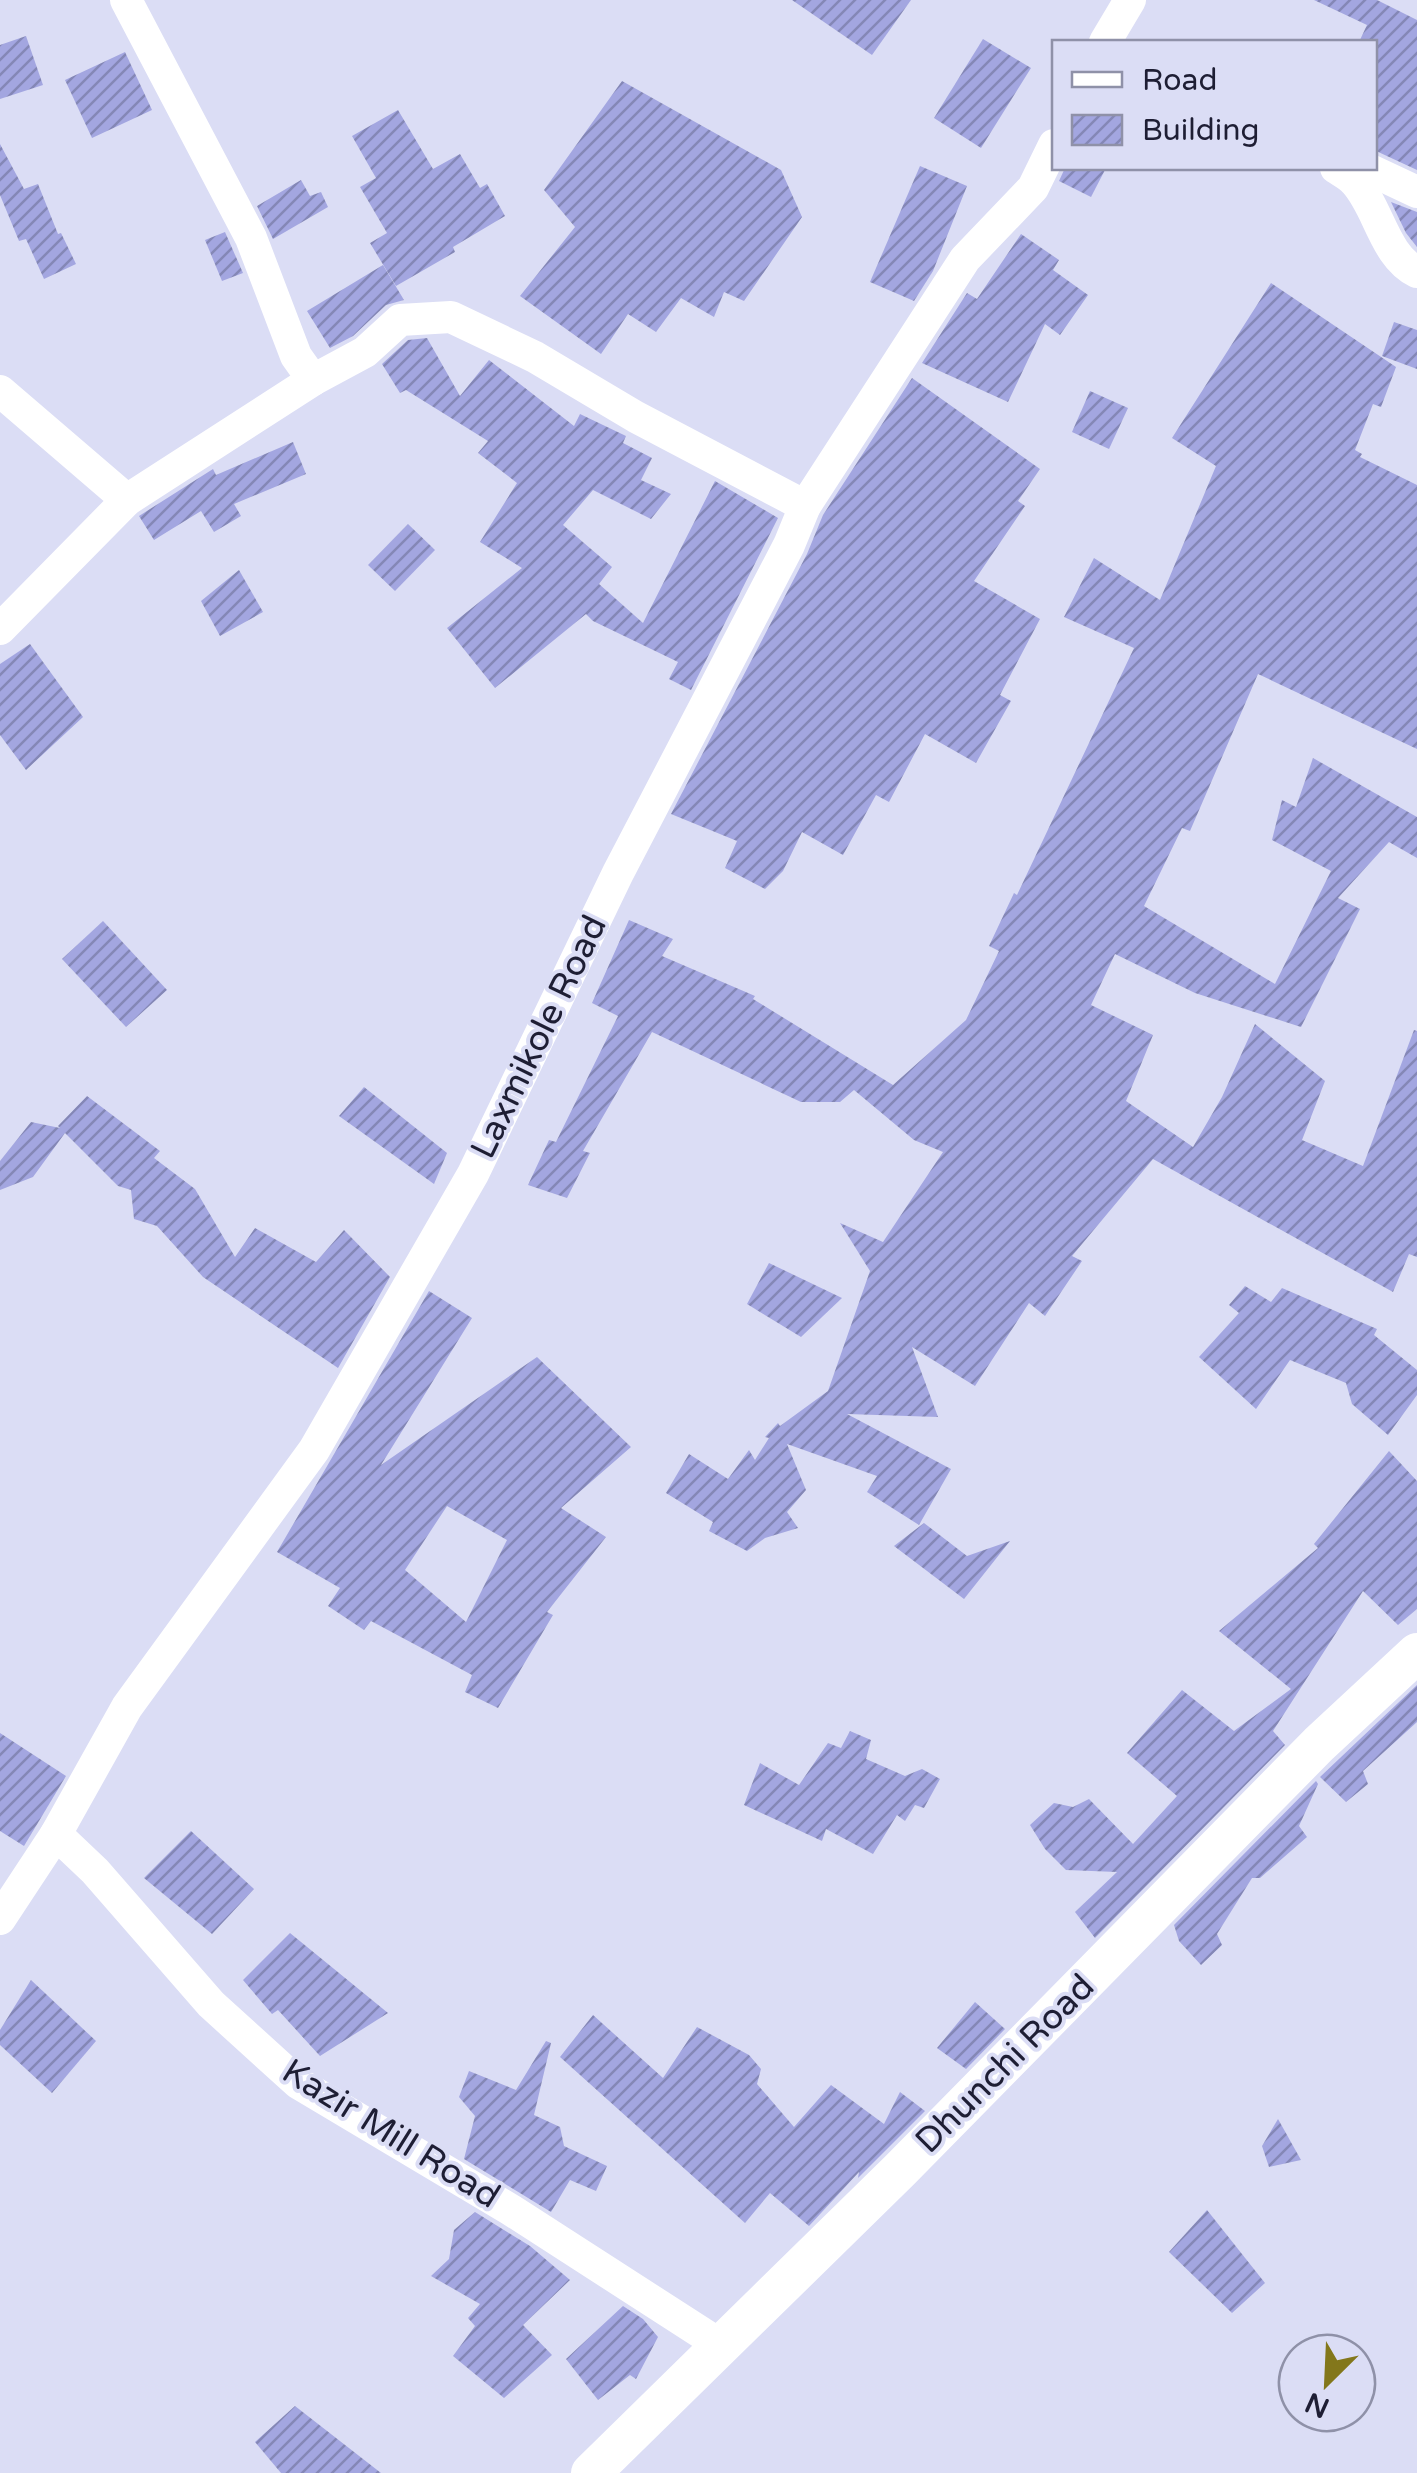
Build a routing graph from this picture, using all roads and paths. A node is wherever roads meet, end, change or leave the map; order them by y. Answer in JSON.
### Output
{"nodes":[{"id":1,"x":126,"y":0,"type":"edge"},
{"id":2,"x":1130,"y":0,"type":"edge"},
{"id":3,"x":1117,"y":38,"type":"edge"},
{"id":4,"x":1052,"y":149,"type":"edge"},
{"id":5,"x":1339,"y":170,"type":"edge"},
{"id":6,"x":1370,"y":170,"type":"edge"},
{"id":7,"x":1417,"y":192,"type":"edge"},
{"id":8,"x":1417,"y":272,"type":"edge"},
{"id":9,"x":313,"y":380,"type":"junction"},
{"id":10,"x":0,"y":391,"type":"edge"},
{"id":11,"x":128,"y":500,"type":"junction"},
{"id":12,"x":805,"y":506,"type":"junction"},
{"id":13,"x":0,"y":629,"type":"edge"},
{"id":14,"x":1417,"y":1653,"type":"edge"},
{"id":15,"x":56,"y":1834,"type":"junction"},
{"id":16,"x":0,"y":1919,"type":"edge"},
{"id":17,"x":722,"y":2346,"type":"junction"},
{"id":18,"x":591,"y":2473,"type":"edge"}],
"edges":[{"from":1,"to":9,"type":"street"},
{"from":2,"to":3,"type":"street"},
{"from":4,"to":12,"type":"street","name":"Laxmikole Road"},
{"from":5,"to":8,"type":"street"},
{"from":6,"to":7,"type":"street"},
{"from":9,"to":11,"type":"street"},
{"from":9,"to":12,"type":"street"},
{"from":10,"to":11,"type":"street"},
{"from":11,"to":13,"type":"street"},
{"from":12,"to":15,"type":"street","name":"Laxmikole Road"},
{"from":14,"to":17,"type":"street","name":"Dhunchi Road"},
{"from":15,"to":16,"type":"street","name":"Laxmikole Road"},
{"from":15,"to":17,"type":"street","name":"Kazir Mill Road"},
{"from":17,"to":18,"type":"street","name":"Dhunchi Road"}]}
